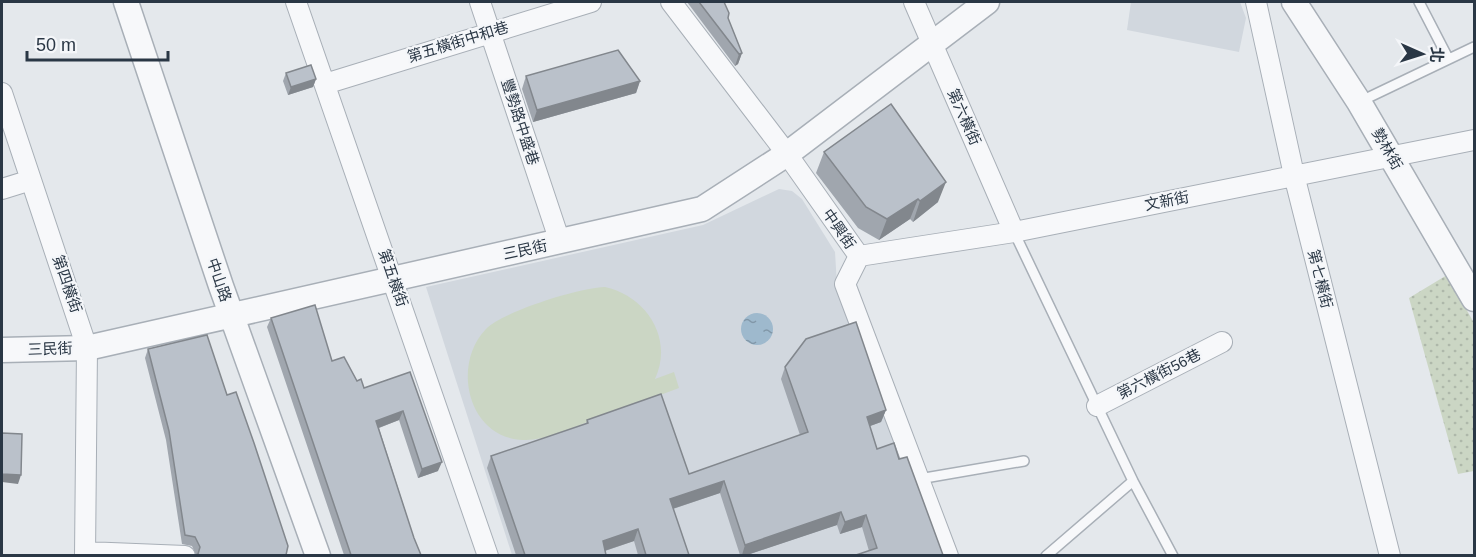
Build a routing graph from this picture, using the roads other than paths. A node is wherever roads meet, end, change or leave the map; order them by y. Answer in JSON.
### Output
{"nodes":[{"id":1,"x":126,"y":2,"type":"edge"},
{"id":2,"x":296,"y":2,"type":"edge"},
{"id":3,"x":480,"y":2,"type":"edge"},
{"id":4,"x":591,"y":2,"type":"edge"},
{"id":5,"x":671,"y":2,"type":"edge"},
{"id":6,"x":914,"y":2,"type":"edge"},
{"id":7,"x":987,"y":2,"type":"edge"},
{"id":8,"x":1256,"y":2,"type":"edge"},
{"id":9,"x":1294,"y":2,"type":"edge"},
{"id":10,"x":1419,"y":2,"type":"edge"},
{"id":11,"x":490,"y":32,"type":"junction"},
{"id":12,"x":931,"y":43,"type":"junction"},
{"id":13,"x":1474,"y":47,"type":"edge"},
{"id":14,"x":1448,"y":58,"type":"junction"},
{"id":15,"x":326,"y":84,"type":"junction"},
{"id":16,"x":2,"y":93,"type":"edge"},
{"id":17,"x":1359,"y":102,"type":"junction"},
{"id":18,"x":1474,"y":140,"type":"edge"},
{"id":19,"x":787,"y":154,"type":"junction"},
{"id":20,"x":1391,"y":157,"type":"junction"},
{"id":21,"x":1294,"y":175,"type":"junction"},
{"id":22,"x":31,"y":180,"type":"junction"},
{"id":23,"x":2,"y":189,"type":"edge"},
{"id":24,"x":1014,"y":232,"type":"junction"},
{"id":25,"x":560,"y":242,"type":"junction"},
{"id":26,"x":859,"y":256,"type":"junction"},
{"id":27,"x":394,"y":278,"type":"junction"},
{"id":28,"x":1474,"y":299,"type":"edge"},
{"id":29,"x":231,"y":317,"type":"junction"},
{"id":30,"x":1222,"y":342,"type":"dead end"},
{"id":31,"x":87,"y":348,"type":"junction"},
{"id":32,"x":2,"y":350,"type":"edge"},
{"id":33,"x":1097,"y":406,"type":"junction"},
{"id":34,"x":1024,"y":461,"type":"dead end"},
{"id":35,"x":919,"y":479,"type":"junction"},
{"id":36,"x":1133,"y":481,"type":"junction"},
{"id":37,"x":85,"y":554,"type":"edge"},
{"id":38,"x":185,"y":555,"type":"edge"},
{"id":39,"x":318,"y":555,"type":"edge"},
{"id":40,"x":488,"y":555,"type":"edge"},
{"id":41,"x":948,"y":555,"type":"edge"},
{"id":42,"x":1046,"y":555,"type":"edge"},
{"id":43,"x":1173,"y":555,"type":"edge"},
{"id":44,"x":1390,"y":555,"type":"edge"}],
"edges":[{"from":1,"to":29,"type":"street","name":"中山路"},
{"from":2,"to":15,"type":"street","name":"第五橫街"},
{"from":3,"to":11,"type":"street","name":"豐勢路中盛巷"},
{"from":4,"to":11,"type":"street","name":"第五橫街中和巷"},
{"from":5,"to":19,"type":"street","name":"中興街"},
{"from":6,"to":12,"type":"street","name":"第六橫街"},
{"from":7,"to":12,"type":"street","name":"三民街"},
{"from":8,"to":21,"type":"street","name":"第七橫街"},
{"from":9,"to":17,"type":"street","name":"勢林街"},
{"from":10,"to":14,"type":"lane"},
{"from":11,"to":15,"type":"street","name":"第五橫街中和巷"},
{"from":11,"to":25,"type":"street","name":"豐勢路中盛巷"},
{"from":12,"to":19,"type":"street","name":"三民街"},
{"from":12,"to":24,"type":"street","name":"第六橫街"},
{"from":13,"to":14,"type":"lane"},
{"from":14,"to":17,"type":"lane"},
{"from":15,"to":27,"type":"street","name":"第五橫街"},
{"from":16,"to":22,"type":"street","name":"第四橫街"},
{"from":17,"to":20,"type":"street","name":"勢林街"},
{"from":18,"to":20,"type":"street","name":"文新街"},
{"from":19,"to":25,"type":"street","name":"三民街"},
{"from":19,"to":26,"type":"street","name":"中興街"},
{"from":20,"to":21,"type":"street","name":"文新街"},
{"from":20,"to":28,"type":"street","name":"勢林街"},
{"from":21,"to":24,"type":"street","name":"文新街"},
{"from":21,"to":44,"type":"street","name":"第七橫街"},
{"from":22,"to":23,"type":"street"},
{"from":22,"to":31,"type":"street","name":"第四橫街"},
{"from":24,"to":26,"type":"street","name":"文新街"},
{"from":24,"to":33,"type":"lane"},
{"from":25,"to":27,"type":"street","name":"三民街"},
{"from":26,"to":35,"type":"street","name":"中興街"},
{"from":27,"to":29,"type":"street","name":"三民街"},
{"from":27,"to":40,"type":"street","name":"第五橫街"},
{"from":29,"to":31,"type":"street","name":"三民街"},
{"from":29,"to":39,"type":"street","name":"中山路"},
{"from":30,"to":33,"type":"street","name":"第六橫街56巷"},
{"from":31,"to":32,"type":"street","name":"三民街"},
{"from":31,"to":37,"type":"street","name":"第四橫街"},
{"from":33,"to":36,"type":"lane"},
{"from":34,"to":35,"type":"lane"},
{"from":35,"to":41,"type":"street","name":"中興街"},
{"from":36,"to":42,"type":"lane"},
{"from":36,"to":43,"type":"lane"},
{"from":37,"to":38,"type":"street"}]}
